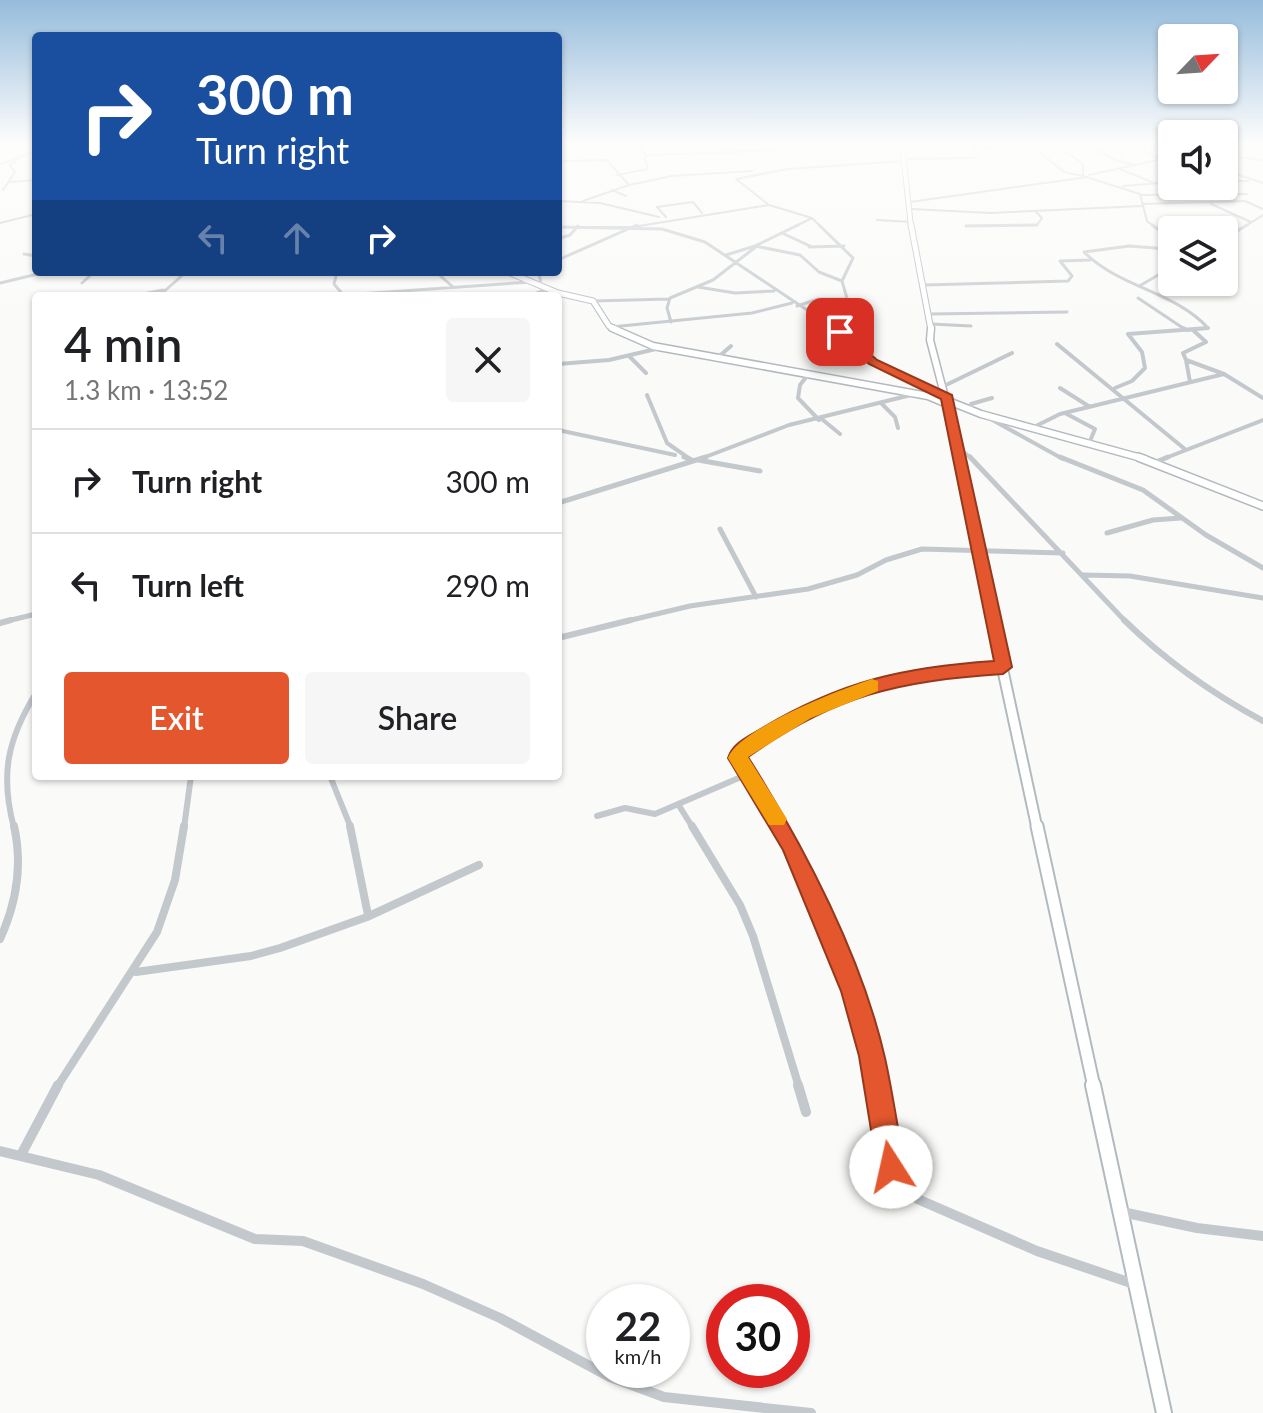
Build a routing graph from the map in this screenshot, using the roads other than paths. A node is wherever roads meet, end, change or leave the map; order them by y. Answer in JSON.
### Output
{"nodes":[{"id":1,"x":625,"y":210,"type":"edge"},
{"id":2,"x":659,"y":210,"type":"edge"},
{"id":3,"x":699,"y":210,"type":"edge"},
{"id":4,"x":728,"y":210,"type":"edge"},
{"id":5,"x":785,"y":210,"type":"edge"},
{"id":6,"x":911,"y":210,"type":"edge"},
{"id":7,"x":955,"y":210,"type":"edge"},
{"id":8,"x":1054,"y":210,"type":"edge"},
{"id":9,"x":1144,"y":210,"type":"edge"},
{"id":10,"x":1221,"y":210,"type":"edge"},
{"id":11,"x":1035,"y":211,"type":"junction"},
{"id":12,"x":702,"y":213,"type":"junction"},
{"id":13,"x":1263,"y":215,"type":"edge"},
{"id":14,"x":30,"y":216,"type":"joint"},
{"id":15,"x":32,"y":218,"type":"edge"},
{"id":16,"x":663,"y":218,"type":"junction"},
{"id":17,"x":812,"y":218,"type":"junction"},
{"id":18,"x":877,"y":220,"type":"dead end"},
{"id":19,"x":912,"y":222,"type":"junction"},
{"id":20,"x":1251,"y":222,"type":"junction"},
{"id":21,"x":1,"y":223,"type":"edge"},
{"id":22,"x":578,"y":226,"type":"junction"},
{"id":23,"x":632,"y":226,"type":"junction"},
{"id":24,"x":966,"y":226,"type":"dead end"},
{"id":25,"x":562,"y":227,"type":"edge"},
{"id":26,"x":662,"y":229,"type":"junction"},
{"id":27,"x":1158,"y":229,"type":"edge"},
{"id":28,"x":1,"y":230,"type":"edge"},
{"id":29,"x":1238,"y":230,"type":"edge"},
{"id":30,"x":781,"y":232,"type":"junction"},
{"id":31,"x":562,"y":238,"type":"edge"},
{"id":32,"x":756,"y":246,"type":"junction"},
{"id":33,"x":844,"y":246,"type":"junction"},
{"id":34,"x":809,"y":247,"type":"junction"},
{"id":35,"x":1158,"y":248,"type":"edge"},
{"id":36,"x":792,"y":252,"type":"junction"},
{"id":37,"x":24,"y":254,"type":"dead end"},
{"id":38,"x":32,"y":255,"type":"edge"},
{"id":39,"x":726,"y":255,"type":"junction"},
{"id":40,"x":562,"y":258,"type":"edge"},
{"id":41,"x":1090,"y":260,"type":"junction"},
{"id":42,"x":736,"y":261,"type":"junction"},
{"id":43,"x":32,"y":275,"type":"edge"},
{"id":44,"x":1158,"y":275,"type":"edge"},
{"id":45,"x":90,"y":276,"type":"edge"},
{"id":46,"x":181,"y":276,"type":"edge"},
{"id":47,"x":441,"y":276,"type":"edge"},
{"id":48,"x":517,"y":276,"type":"edge"},
{"id":49,"x":540,"y":276,"type":"edge"},
{"id":50,"x":842,"y":281,"type":"junction"},
{"id":51,"x":531,"y":282,"type":"junction"},
{"id":52,"x":0,"y":283,"type":"edge"},
{"id":53,"x":82,"y":283,"type":"dead end"},
{"id":54,"x":924,"y":285,"type":"junction"},
{"id":55,"x":1141,"y":285,"type":"junction"},
{"id":56,"x":453,"y":287,"type":"junction"},
{"id":57,"x":544,"y":287,"type":"junction"},
{"id":58,"x":698,"y":287,"type":"junction"},
{"id":59,"x":163,"y":290,"type":"joint"},
{"id":60,"x":774,"y":291,"type":"junction"},
{"id":61,"x":153,"y":292,"type":"edge"},
{"id":62,"x":384,"y":292,"type":"edge"},
{"id":63,"x":536,"y":292,"type":"edge"},
{"id":64,"x":562,"y":292,"type":"edge"},
{"id":65,"x":562,"y":292,"type":"edge"},
{"id":66,"x":1138,"y":298,"type":"dead end"},
{"id":67,"x":669,"y":299,"type":"junction"},
{"id":68,"x":848,"y":299,"type":"junction"},
{"id":69,"x":593,"y":301,"type":"junction"},
{"id":70,"x":792,"y":303,"type":"junction"},
{"id":71,"x":797,"y":306,"type":"junction"},
{"id":72,"x":1067,"y":312,"type":"dead end"},
{"id":73,"x":930,"y":319,"type":"junction"},
{"id":74,"x":671,"y":322,"type":"junction"},
{"id":75,"x":971,"y":326,"type":"dead end"},
{"id":76,"x":611,"y":327,"type":"junction"},
{"id":77,"x":1190,"y":330,"type":"junction"},
{"id":78,"x":850,"y":338,"type":"junction"},
{"id":79,"x":1057,"y":344,"type":"dead end"},
{"id":80,"x":731,"y":346,"type":"dead end"},
{"id":81,"x":660,"y":348,"type":"junction"},
{"id":82,"x":1012,"y":353,"type":"dead end"},
{"id":83,"x":629,"y":356,"type":"junction"},
{"id":84,"x":716,"y":359,"type":"junction"},
{"id":85,"x":1186,"y":360,"type":"junction"},
{"id":86,"x":562,"y":364,"type":"edge"},
{"id":87,"x":646,"y":373,"type":"dead end"},
{"id":88,"x":1224,"y":374,"type":"junction"},
{"id":89,"x":807,"y":376,"type":"junction"},
{"id":90,"x":1190,"y":382,"type":"junction"},
{"id":91,"x":1060,"y":388,"type":"dead end"},
{"id":92,"x":1115,"y":388,"type":"junction"},
{"id":93,"x":915,"y":394,"type":"junction"},
{"id":94,"x":647,"y":395,"type":"dead end"},
{"id":95,"x":928,"y":396,"type":"junction"},
{"id":96,"x":945,"y":398,"type":"junction"},
{"id":97,"x":992,"y":398,"type":"dead end"},
{"id":98,"x":1263,"y":398,"type":"edge"},
{"id":99,"x":1128,"y":399,"type":"junction"},
{"id":100,"x":881,"y":403,"type":"junction"},
{"id":101,"x":1090,"y":407,"type":"junction"},
{"id":102,"x":971,"y":409,"type":"junction"},
{"id":103,"x":1065,"y":413,"type":"junction"},
{"id":104,"x":981,"y":414,"type":"junction"},
{"id":105,"x":821,"y":420,"type":"junction"},
{"id":106,"x":1263,"y":420,"type":"edge"},
{"id":107,"x":1034,"y":427,"type":"junction"},
{"id":108,"x":898,"y":428,"type":"dead end"},
{"id":109,"x":562,"y":431,"type":"edge"},
{"id":110,"x":840,"y":434,"type":"dead end"},
{"id":111,"x":1090,"y":441,"type":"junction"},
{"id":112,"x":959,"y":448,"type":"junction"},
{"id":113,"x":1186,"y":450,"type":"junction"},
{"id":114,"x":675,"y":455,"type":"junction"},
{"id":115,"x":697,"y":460,"type":"junction"},
{"id":116,"x":1156,"y":462,"type":"junction"},
{"id":117,"x":760,"y":471,"type":"dead end"},
{"id":118,"x":562,"y":502,"type":"edge"},
{"id":119,"x":1263,"y":506,"type":"edge"},
{"id":120,"x":1182,"y":518,"type":"junction"},
{"id":121,"x":720,"y":529,"type":"dead end"},
{"id":122,"x":1107,"y":533,"type":"dead end"},
{"id":123,"x":977,"y":549,"type":"junction"},
{"id":124,"x":1063,"y":553,"type":"junction"},
{"id":125,"x":1263,"y":568,"type":"edge"},
{"id":126,"x":1083,"y":575,"type":"junction"},
{"id":127,"x":756,"y":597,"type":"junction"},
{"id":128,"x":1263,"y":598,"type":"edge"},
{"id":129,"x":32,"y":615,"type":"edge"},
{"id":130,"x":0,"y":623,"type":"edge"},
{"id":131,"x":562,"y":637,"type":"edge"},
{"id":132,"x":1003,"y":667,"type":"junction"},
{"id":133,"x":32,"y":699,"type":"edge"},
{"id":134,"x":1263,"y":721,"type":"edge"},
{"id":135,"x":748,"y":774,"type":"junction"},
{"id":136,"x":191,"y":780,"type":"edge"},
{"id":137,"x":332,"y":780,"type":"edge"},
{"id":138,"x":3,"y":796,"type":"edge"},
{"id":139,"x":678,"y":804,"type":"junction"},
{"id":140,"x":597,"y":816,"type":"dead end"},
{"id":141,"x":479,"y":865,"type":"dead end"},
{"id":142,"x":368,"y":915,"type":"junction"},
{"id":143,"x":0,"y":939,"type":"edge"},
{"id":144,"x":136,"y":972,"type":"junction"},
{"id":145,"x":806,"y":1112,"type":"dead end"},
{"id":146,"x":0,"y":1151,"type":"edge"},
{"id":147,"x":21,"y":1155,"type":"junction"},
{"id":148,"x":1119,"y":1212,"type":"junction"},
{"id":149,"x":1263,"y":1236,"type":"edge"},
{"id":150,"x":1134,"y":1284,"type":"junction"},
{"id":151,"x":811,"y":1413,"type":"edge"},
{"id":152,"x":1164,"y":1413,"type":"edge"}],
"edges":[{"from":1,"to":16,"type":"street"},
{"from":2,"to":16,"type":"street"},
{"from":3,"to":12,"type":"street"},
{"from":4,"to":12,"type":"street"},
{"from":5,"to":17,"type":"street"},
{"from":6,"to":19,"type":"main road"},
{"from":7,"to":11,"type":"street"},
{"from":8,"to":11,"type":"street"},
{"from":9,"to":27,"type":"street"},
{"from":10,"to":20,"type":"street"},
{"from":11,"to":24,"type":"street"},
{"from":12,"to":16,"type":"street"},
{"from":13,"to":20,"type":"street"},
{"from":14,"to":15,"type":"street"},
{"from":14,"to":21,"type":"street"},
{"from":16,"to":23,"type":"street"},
{"from":16,"to":26,"type":"street"},
{"from":17,"to":30,"type":"street"},
{"from":17,"to":33,"type":"street"},
{"from":18,"to":19,"type":"street"},
{"from":19,"to":54,"type":"main road"},
{"from":20,"to":29,"type":"street"},
{"from":21,"to":28,"type":"street"},
{"from":22,"to":23,"type":"street"},
{"from":22,"to":25,"type":"street"},
{"from":22,"to":31,"type":"street"},
{"from":23,"to":26,"type":"street"},
{"from":23,"to":40,"type":"street"},
{"from":26,"to":39,"type":"street"},
{"from":30,"to":32,"type":"street"},
{"from":30,"to":34,"type":"street"},
{"from":32,"to":36,"type":"street"},
{"from":32,"to":39,"type":"street"},
{"from":32,"to":42,"type":"street"},
{"from":33,"to":34,"type":"street"},
{"from":33,"to":50,"type":"street"},
{"from":34,"to":36,"type":"street"},
{"from":35,"to":41,"type":"street"},
{"from":36,"to":50,"type":"street"},
{"from":37,"to":38,"type":"street"},
{"from":39,"to":42,"type":"street"},
{"from":41,"to":54,"type":"street"},
{"from":41,"to":55,"type":"street"},
{"from":42,"to":58,"type":"street"},
{"from":42,"to":60,"type":"street"},
{"from":43,"to":52,"type":"street"},
{"from":44,"to":55,"type":"street"},
{"from":45,"to":53,"type":"street"},
{"from":46,"to":59,"type":"street"},
{"from":47,"to":56,"type":"street"},
{"from":48,"to":51,"type":"main road"},
{"from":49,"to":57,"type":"street"},
{"from":50,"to":68,"type":"street"},
{"from":51,"to":56,"type":"street"},
{"from":51,"to":57,"type":"main road"},
{"from":54,"to":73,"type":"main road"},
{"from":55,"to":77,"type":"street"},
{"from":56,"to":62,"type":"street"},
{"from":57,"to":63,"type":"street"},
{"from":57,"to":64,"type":"main road"},
{"from":58,"to":60,"type":"street"},
{"from":58,"to":67,"type":"street"},
{"from":59,"to":61,"type":"street"},
{"from":60,"to":70,"type":"street"},
{"from":65,"to":69,"type":"main road"},
{"from":66,"to":77,"type":"street"},
{"from":67,"to":69,"type":"street"},
{"from":67,"to":74,"type":"street"},
{"from":68,"to":71,"type":"street"},
{"from":68,"to":78,"type":"street"},
{"from":69,"to":76,"type":"main road"},
{"from":70,"to":71,"type":"street"},
{"from":70,"to":74,"type":"street"},
{"from":71,"to":78,"type":"street"},
{"from":72,"to":73,"type":"street"},
{"from":73,"to":75,"type":"street"},
{"from":73,"to":96,"type":"main road"},
{"from":74,"to":76,"type":"street"},
{"from":76,"to":81,"type":"main road"},
{"from":77,"to":85,"type":"street"},
{"from":77,"to":92,"type":"street"},
{"from":78,"to":96,"type":"street"},
{"from":79,"to":92,"type":"street"},
{"from":80,"to":84,"type":"street"},
{"from":81,"to":83,"type":"street"},
{"from":81,"to":84,"type":"main road"},
{"from":82,"to":96,"type":"street"},
{"from":83,"to":86,"type":"street"},
{"from":83,"to":87,"type":"street"},
{"from":84,"to":89,"type":"main road"},
{"from":85,"to":88,"type":"street"},
{"from":85,"to":90,"type":"street"},
{"from":88,"to":90,"type":"street"},
{"from":88,"to":98,"type":"street"},
{"from":89,"to":93,"type":"main road"},
{"from":89,"to":105,"type":"street"},
{"from":90,"to":99,"type":"street"},
{"from":91,"to":101,"type":"street"},
{"from":92,"to":99,"type":"street"},
{"from":93,"to":95,"type":"main road"},
{"from":93,"to":100,"type":"street"},
{"from":94,"to":114,"type":"street"},
{"from":95,"to":96,"type":"main road"},
{"from":95,"to":96,"type":"main road"},
{"from":96,"to":102,"type":"main road"},
{"from":96,"to":112,"type":"main road"},
{"from":97,"to":102,"type":"street"},
{"from":99,"to":101,"type":"street"},
{"from":99,"to":113,"type":"street"},
{"from":100,"to":105,"type":"street"},
{"from":100,"to":108,"type":"street"},
{"from":101,"to":103,"type":"street"},
{"from":102,"to":104,"type":"main road"},
{"from":103,"to":107,"type":"street"},
{"from":103,"to":111,"type":"street"},
{"from":104,"to":107,"type":"main road"},
{"from":104,"to":120,"type":"street"},
{"from":105,"to":110,"type":"street"},
{"from":105,"to":115,"type":"street"},
{"from":106,"to":113,"type":"street"},
{"from":107,"to":111,"type":"main road"},
{"from":109,"to":114,"type":"street"},
{"from":111,"to":116,"type":"main road"},
{"from":112,"to":123,"type":"main road"},
{"from":112,"to":124,"type":"street"},
{"from":113,"to":116,"type":"street"},
{"from":114,"to":115,"type":"street"},
{"from":115,"to":117,"type":"street"},
{"from":115,"to":118,"type":"street"},
{"from":116,"to":119,"type":"main road"},
{"from":120,"to":122,"type":"street"},
{"from":120,"to":125,"type":"street"},
{"from":121,"to":127,"type":"street"},
{"from":123,"to":124,"type":"street"},
{"from":123,"to":127,"type":"street"},
{"from":123,"to":132,"type":"main road"},
{"from":124,"to":126,"type":"street"},
{"from":126,"to":128,"type":"street"},
{"from":126,"to":134,"type":"street"},
{"from":127,"to":131,"type":"street"},
{"from":129,"to":130,"type":"street"},
{"from":132,"to":135,"type":"street"},
{"from":132,"to":148,"type":"main road"},
{"from":133,"to":138,"type":"street"},
{"from":135,"to":139,"type":"street"},
{"from":135,"to":150,"type":"street"},
{"from":136,"to":144,"type":"street"},
{"from":137,"to":142,"type":"street"},
{"from":138,"to":143,"type":"street"},
{"from":139,"to":140,"type":"street"},
{"from":139,"to":145,"type":"street"},
{"from":141,"to":142,"type":"street"},
{"from":142,"to":144,"type":"street"},
{"from":144,"to":147,"type":"street"},
{"from":146,"to":147,"type":"street"},
{"from":147,"to":151,"type":"street"},
{"from":148,"to":149,"type":"street"},
{"from":148,"to":150,"type":"main road"},
{"from":150,"to":152,"type":"main road"}]}
